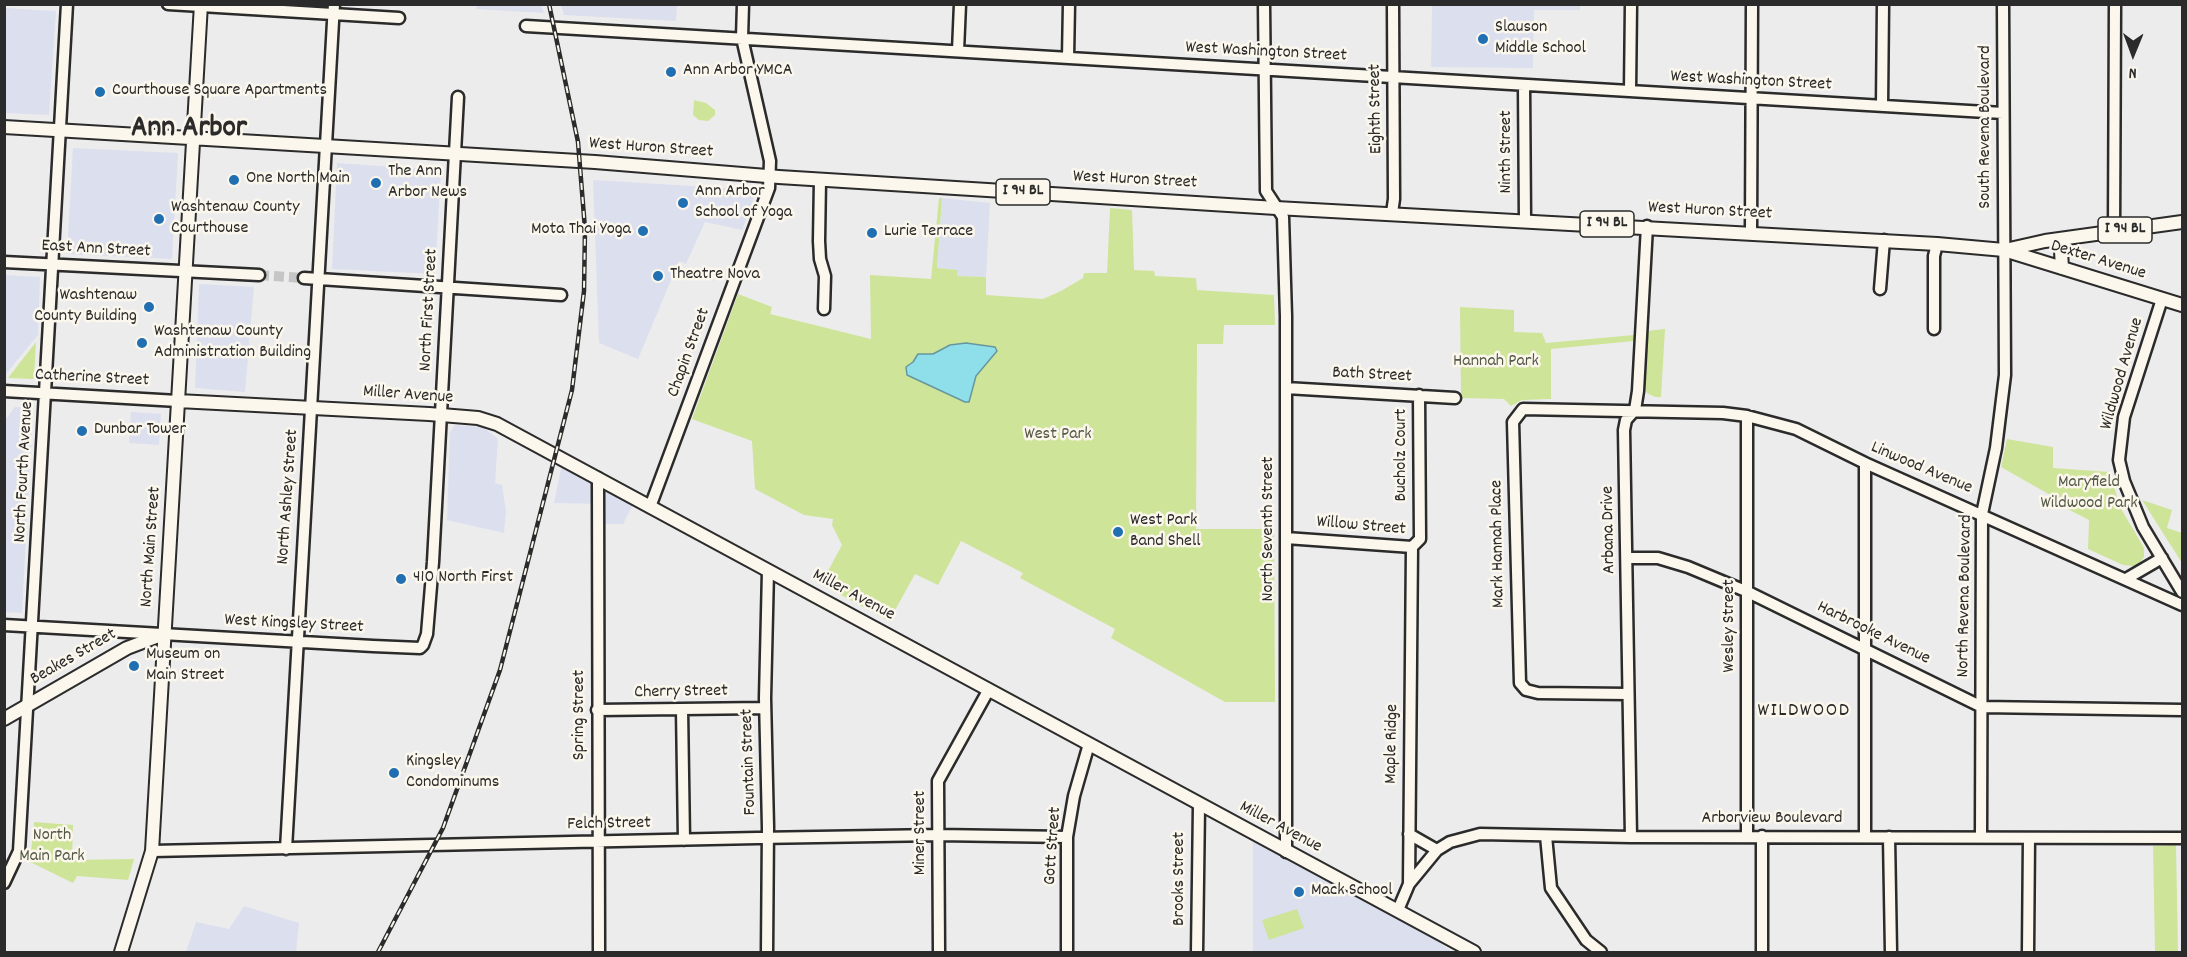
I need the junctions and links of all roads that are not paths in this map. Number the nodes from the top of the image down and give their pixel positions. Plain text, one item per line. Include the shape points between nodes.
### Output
1 (67, 4) edge
2 (168, 4) edge
3 (742, 4) edge
4 (960, 4) edge
5 (1070, 4) edge
6 (1264, 4) edge
7 (1393, 4) edge
8 (1631, 4) edge
9 (1752, 4) edge
10 (1883, 4) edge
11 (2003, 4) edge
12 (2115, 4) edge
13 (200, 5) edge
14 (334, 9) edge
15 (399, 18) dead end
16 (526, 26) dead end
17 (742, 39) junction
18 (958, 51) junction
19 (1068, 58) junction
20 (1265, 70) junction
21 (1392, 77) junction
22 (1524, 85) junction
23 (1630, 91) junction
24 (458, 97) dead end
25 (1752, 99) junction
26 (1882, 106) junction
27 (2003, 113) junction
28 (4, 127) edge
29 (61, 131) junction
30 (193, 139) junction
31 (326, 147) junction
32 (455, 154) junction
33 (770, 176) junction
34 (820, 180) junction
35 (1276, 208) junction
36 (1392, 213) junction
37 (1525, 220) junction
38 (2182, 222) edge
39 (1647, 226) junction
40 (2114, 231) junction
41 (1751, 233) junction
42 (2067, 238) junction
43 (1884, 240) junction
44 (1937, 244) junction
45 (2004, 250) junction
46 (4, 262) edge
47 (53, 264) junction
48 (2062, 268) junction
49 (186, 272) junction
50 (259, 275) tunnel mouth
51 (304, 278) tunnel mouth
52 (319, 279) junction
53 (448, 287) junction
54 (1880, 289) dead end
55 (561, 295) dead end
56 (2162, 298) junction
57 (2182, 305) edge
58 (824, 309) dead end
59 (1934, 330) dead end
60 (1286, 388) junction
61 (4, 391) edge
62 (46, 393) junction
63 (1419, 394) junction
64 (1455, 398) dead end
65 (178, 401) junction
66 (311, 408) junction
67 (1635, 410) junction
68 (441, 415) junction
69 (1747, 416) junction
70 (1864, 463) junction
71 (598, 478) junction
72 (650, 507) junction
73 (1982, 514) junction
74 (1286, 538) junction
75 (1412, 547) junction
76 (1627, 558) junction
77 (2162, 558) junction
78 (768, 571) junction
79 (2126, 579) junction
80 (1748, 592) junction
81 (2182, 592) edge
82 (1410, 604) joint
83 (2182, 605) edge
84 (4, 625) edge
85 (33, 626) junction
86 (164, 634) junction
87 (296, 642) junction
88 (421, 647) joint
89 (1865, 649) junction
90 (988, 691) junction
91 (1628, 694) junction
92 (27, 705) junction
93 (1982, 707) junction
94 (765, 708) junction
95 (682, 709) junction
96 (597, 710) junction
97 (2182, 710) edge
98 (4, 719) edge
99 (1089, 744) junction
100 (1199, 806) junction
101 (1409, 834) junction
102 (938, 835) junction
103 (1546, 836) junction
104 (1747, 836) junction
105 (1762, 836) junction
106 (1067, 837) junction
107 (1631, 837) junction
108 (1865, 837) junction
109 (1889, 837) junction
110 (1981, 837) junction
111 (2182, 837) edge
112 (768, 838) junction
113 (2029, 838) junction
114 (684, 840) junction
115 (599, 842) junction
116 (286, 849) junction
117 (1437, 850) junction
118 (152, 851) junction
119 (1286, 852) junction
120 (4, 883) edge
121 (1409, 884) junction
122 (1398, 910) junction
123 (121, 952) edge
124 (599, 952) edge
125 (767, 952) edge
126 (939, 952) edge
127 (1067, 952) edge
128 (1197, 952) edge
129 (1474, 952) edge
130 (1601, 952) edge
131 (1762, 952) edge
132 (1891, 952) edge
133 (2028, 952) edge

1 - 29 street, North Fourth Avenue
2 - 13 street
3 - 17 street
4 - 18 street
5 - 19 street
6 - 20 street, North Seventh Street
7 - 21 street, Eighth Street
8 - 23 street
9 - 25 street
10 - 26 street
11 - 27 street, South Revena Boulevard
12 - 40 street
13 - 14 street
13 - 30 main road, North Main Street
14 - 15 street
14 - 31 street, North Ashley Street
16 - 17 street, West Washington Street
17 - 18 street, West Washington Street
17 - 33 street via 770,161
18 - 19 street, West Washington Street
19 - 20 street, West Washington Street
20 - 21 street, West Washington Street
20 - 35 street, North Seventh Street via 1266,191
21 - 22 street, West Washington Street
21 - 36 street, Eighth Street
22 - 23 street, West Washington Street
22 - 37 street, Ninth Street
23 - 25 street, West Washington Street
24 - 32 street, North First Street
25 - 26 street, West Washington Street
25 - 41 street
26 - 27 street, West Washington Street
27 - 45 street, South Revena Boulevard
28 - 29 main road, I 94 BL
29 - 30 main road, I 94 BL
29 - 47 street, North Fourth Avenue
30 - 31 main road, West Huron Street / I 94 BL
30 - 49 main road, North Main Street
31 - 32 main road, West Huron Street / I 94 BL
31 - 52 street, North Ashley Street
32 - 33 main road, West Huron Street / I 94 BL
32 - 53 street, North First Street
33 - 34 main road, West Huron Street / I 94 BL
33 - 72 street, Chapin Street via 769,188
34 - 35 main road, West Huron Street / I 94 BL
34 - 58 street
35 - 36 main road, West Huron Street / I 94 BL
35 - 60 street, North Seventh Street via 1283,217
36 - 37 main road, West Huron Street / I 94 BL
37 - 39 main road, West Huron Street / I 94 BL
38 - 40 main road, I 94 BL
39 - 41 main road, West Huron Street / I 94 BL
39 - 67 street, Arbana Drive
40 - 42 main road, I 94 BL
41 - 43 main road, West Huron Street / I 94 BL
42 - 45 main road, I 94 BL
42 - 48 main road via 2061,251
43 - 44 main road, West Huron Street / I 94 BL
43 - 54 street
44 - 45 main road, West Huron Street / I 94 BL
44 - 59 street
45 - 48 main road, Dexter Avenue
45 - 73 street, North Revena Boulevard via 2003,402
46 - 47 street, East Ann Street
47 - 49 street, East Ann Street
47 - 62 street, North Fourth Avenue
48 - 56 main road, Dexter Avenue
49 - 50 street, East Ann Street
49 - 65 main road, North Main Street
51 - 52 street
52 - 53 street
52 - 66 street, North Ashley Street
53 - 55 street
53 - 68 street, North First Street
56 - 57 main road, Dexter Avenue
56 - 77 street, Wildwood Avenue via 2124,417 2120,460 2124,481 2143,527
60 - 63 street, Bath Street
60 - 74 street, North Seventh Street
61 - 62 street, Catherine Street
62 - 65 street, Catherine Street
62 - 85 street, North Fourth Avenue
63 - 64 street, Bath Street
63 - 75 street, Bucholz Court via 1420,539
65 - 66 main road, Miller Avenue
65 - 86 main road, North Main Street
66 - 68 main road, Miller Avenue
66 - 87 street, North Ashley Street
67 - 69 street, Linwood Avenue
67 - 76 street, Arbana Drive via 1626,420 1624,430
67 - 91 street, Mark Hannah Place via 1531,407 1519,411 1514,422 1520,683 1526,690 1538,693
68 - 71 main road, Miller Avenue via 478,418 496,424
68 - 88 street, North First Street via 427,634
69 - 70 street, Linwood Avenue via 1796,429
69 - 80 street, Wesley Street
70 - 73 street, Linwood Avenue
70 - 89 street
71 - 72 main road, Miller Avenue
71 - 96 street, Spring Street
72 - 78 main road, Miller Avenue
73 - 79 street, Linwood Avenue
73 - 93 street, North Revena Boulevard
74 - 75 street, Willow Street
74 - 119 street, North Seventh Street
75 - 82 street, Willow Street
76 - 80 street, Harbrooke Avenue via 1658,558
76 - 91 street, Arbana Drive
77 - 79 street
77 - 81 street, Wildwood Avenue
78 - 90 main road, Miller Avenue
78 - 94 street, Fountain Street
79 - 83 street, Linwood Avenue
80 - 89 street, Harbrooke Avenue
80 - 104 street, Wesley Street
82 - 101 street, Maple Ridge
84 - 85 street, West Kingsley Street
85 - 86 street, West Kingsley Street
85 - 92 street, North Fourth Avenue
86 - 87 street, West Kingsley Street
86 - 92 main road, Beakes Street via 127,648
86 - 118 main road, North Main Street
87 - 88 street, West Kingsley Street
87 - 116 street, North Ashley Street
89 - 93 street, Harbrooke Avenue
89 - 108 street
90 - 99 main road, Miller Avenue
90 - 102 street, Miner Street via 938,781
91 - 107 street, Arbana Drive
92 - 98 main road, Beakes Street
92 - 120 street, North Fourth Avenue via 19,851
93 - 97 street, Harbrooke Avenue
93 - 110 street, North Revena Boulevard
94 - 95 street, Cherry Street
94 - 112 street, Fountain Street
95 - 96 street, Cherry Street
95 - 114 street
96 - 115 street, Spring Street
99 - 100 main road, Miller Avenue
99 - 106 street, Gott Street
100 - 119 main road, Miller Avenue
100 - 128 street, Brooks Street
101 - 117 street
101 - 121 street, Maple Ridge
102 - 106 street, Felch Street
102 - 112 street, Felch Street
102 - 126 street, Miner Street
103 - 107 street, Arborview Boulevard
103 - 117 street, Arborview Boulevard via 1464,836
103 - 130 street via 1551,888 1586,940
104 - 105 street, Arborview Boulevard
104 - 107 street, Arborview Boulevard
105 - 108 street, Arborview Boulevard
105 - 131 street
106 - 127 street, Gott Street
108 - 109 street, Arborview Boulevard
109 - 110 street, Arborview Boulevard
109 - 132 street
110 - 113 street, Arborview Boulevard
111 - 113 street, Arborview Boulevard
112 - 114 street, Felch Street
112 - 125 street, Fountain Street
113 - 133 street
114 - 115 street, Felch Street
115 - 116 street, Felch Street
115 - 124 street, Spring Street
116 - 118 street, Felch Street
117 - 121 street, Arborview Boulevard
118 - 123 main road, North Main Street
119 - 122 main road, Miller Avenue
121 - 122 street, Arborview Boulevard
122 - 129 main road, Miller Avenue

